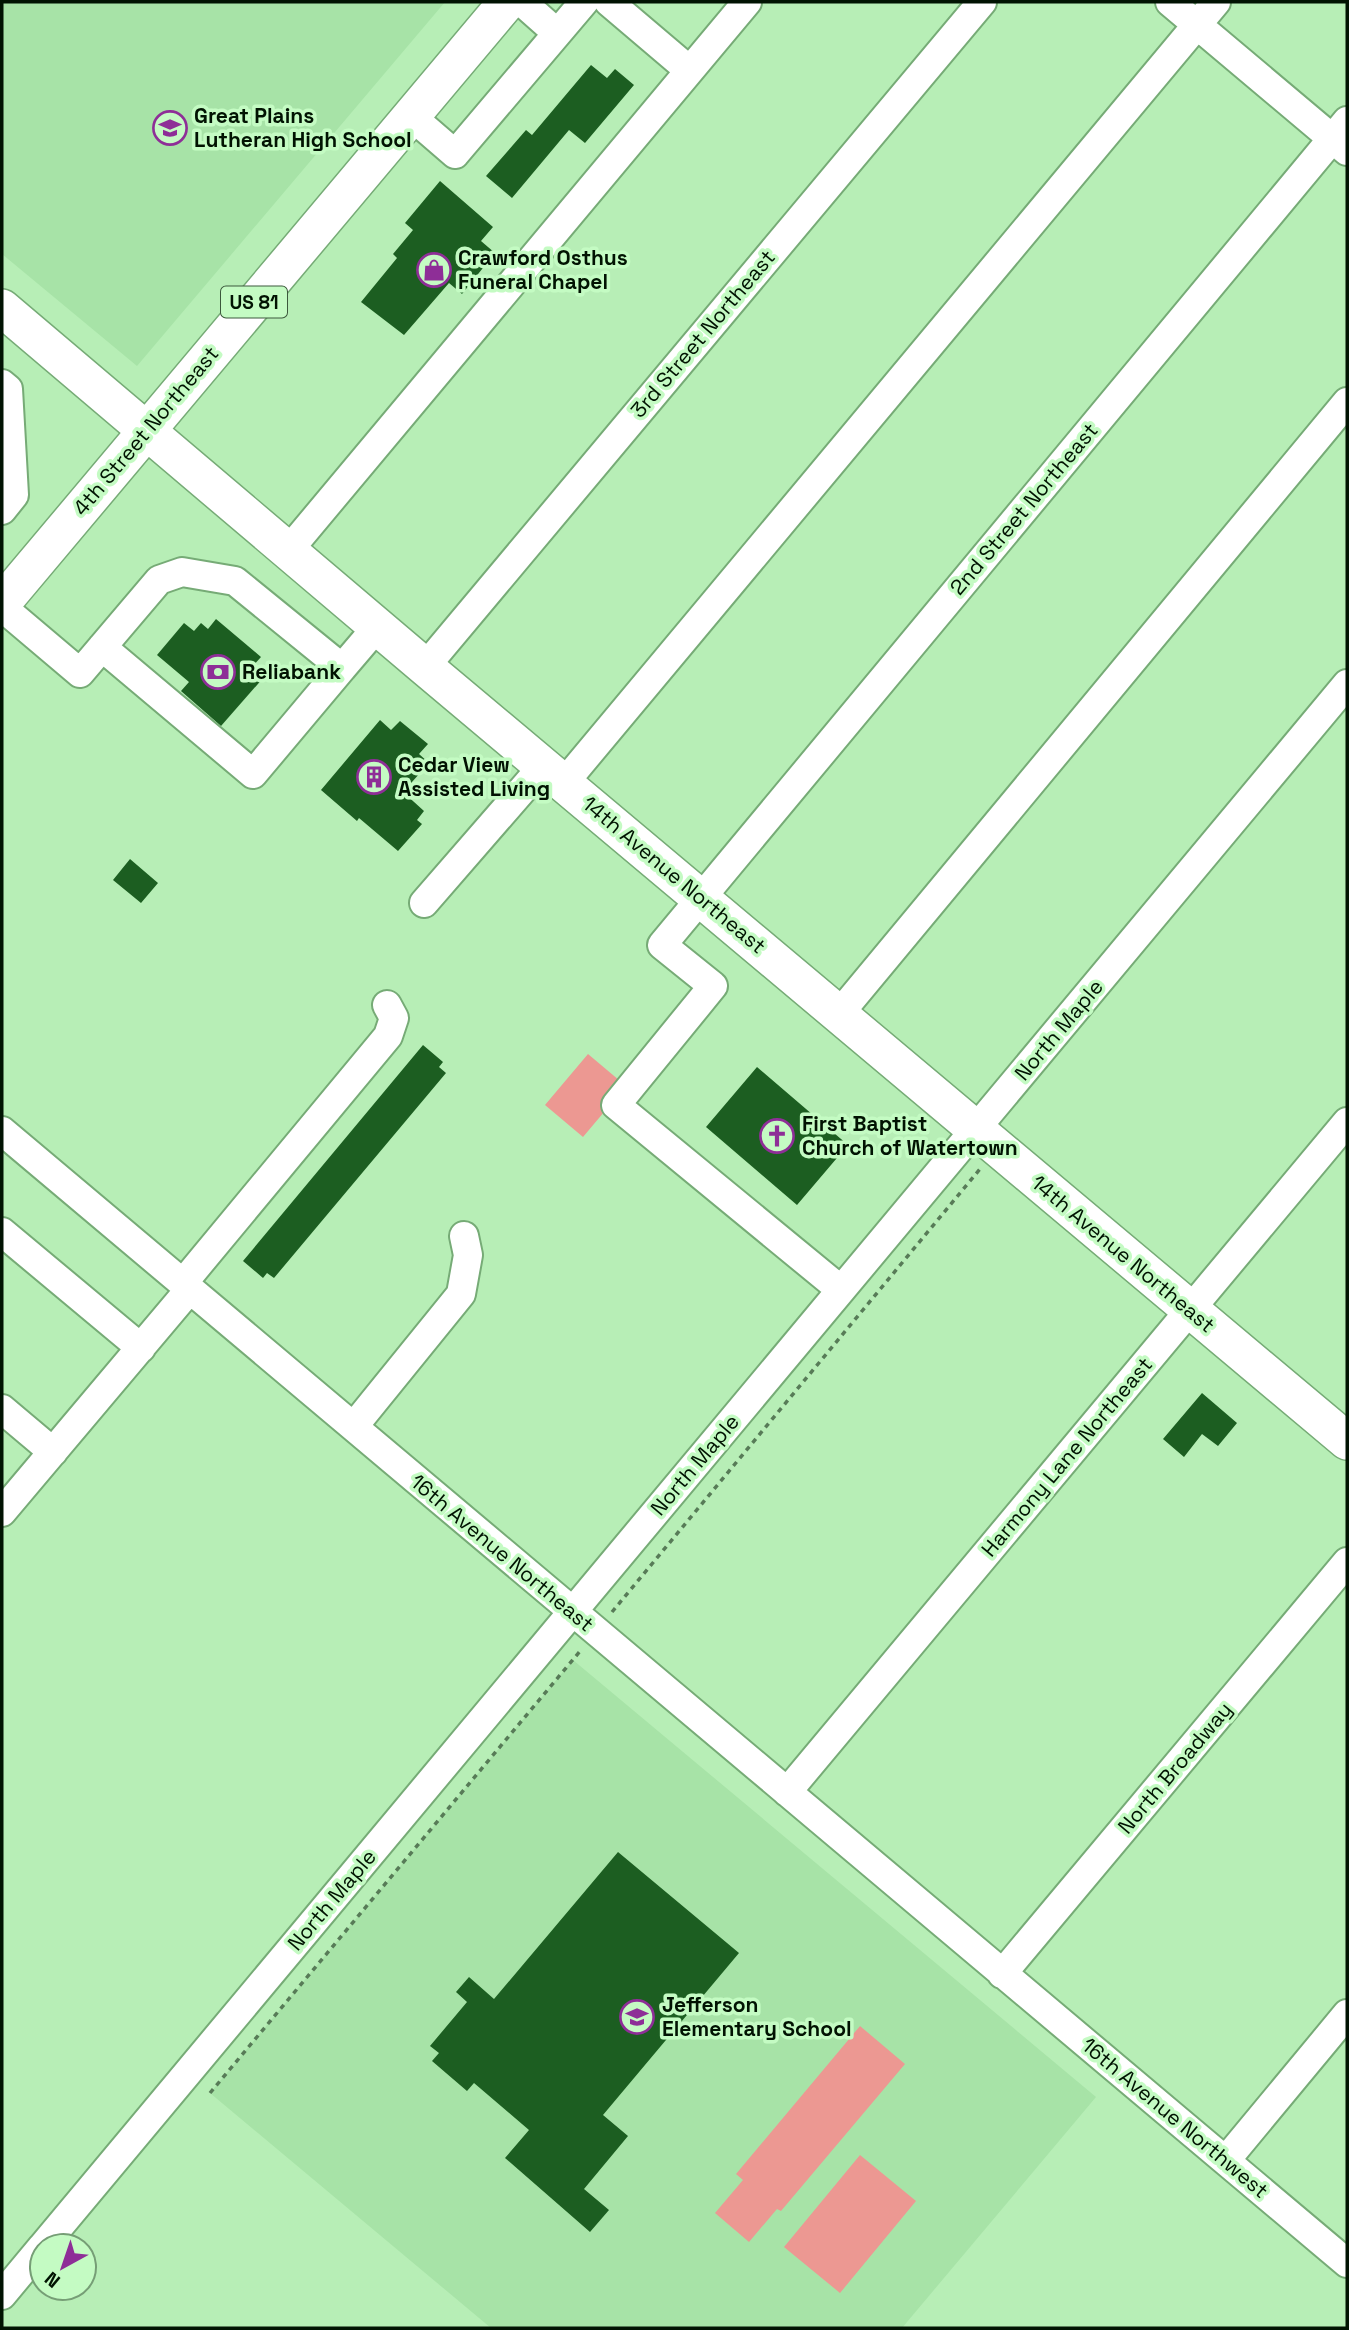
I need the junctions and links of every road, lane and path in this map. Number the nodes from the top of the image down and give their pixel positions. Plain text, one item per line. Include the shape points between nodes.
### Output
1 (507, 2) edge
2 (522, 2) edge
3 (584, 2) edge
4 (609, 2) edge
5 (747, 2) edge
6 (982, 2) edge
7 (1170, 2) edge
8 (1216, 2) edge
9 (1197, 25) junction
10 (557, 33) junction
11 (690, 71) junction
12 (411, 116) junction
13 (1342, 137) edge
14 (2, 308) edge
15 (2, 384) edge
16 (1347, 402) edge
17 (147, 430) junction
18 (2, 510) edge
19 (288, 551) junction
20 (2, 605) edge
21 (377, 627) junction
22 (102, 647) junction
23 (425, 667) junction
24 (341, 668) junction
25 (1347, 684) edge
26 (554, 774) junction
27 (701, 897) junction
28 (424, 903) dead end
29 (387, 1005) dead end
30 (839, 1014) junction
31 (1347, 1122) edge
32 (975, 1130) junction
33 (2, 1131) edge
34 (980, 1169) dead end
35 (2, 1232) edge
36 (464, 1236) dead end
37 (186, 1286) junction
38 (842, 1290) junction
39 (1189, 1310) junction
40 (141, 1348) junction
41 (2, 1409) edge
42 (354, 1426) junction
43 (1347, 1441) edge
44 (53, 1451) junction
45 (2, 1512) edge
46 (1347, 1562) edge
47 (572, 1612) junction
48 (587, 1642) junction
49 (786, 1792) junction
50 (1002, 1974) junction
51 (1347, 2014) edge
52 (210, 2093) dead end
53 (1226, 2160) junction
54 (54, 2232) edge
55 (28, 2263) edge
56 (1347, 2263) edge
57 (2, 2295) edge

1 - 12 main road, 4th Street Northeast / US 81
2 - 10 street
3 - 10 street
4 - 11 street
5 - 11 street
6 - 23 street, 3rd Street Northeast
7 - 9 street
8 - 9 street
9 - 13 street
9 - 26 street
10 - 12 street via 455,154
11 - 19 street
12 - 17 main road, 4th Street Northeast / US 81
13 - 27 street, 2nd Street Northeast
14 - 17 main road, 14th Avenue Northeast
15 - 18 street via 8,389 14,495
16 - 30 street
17 - 19 main road, 14th Avenue Northeast
17 - 20 main road, 4th Street Northeast / US 81
19 - 21 main road, 14th Avenue Northeast
20 - 22 street via 80,673
21 - 23 main road, 14th Avenue Northeast
21 - 24 street
22 - 24 street via 159,580 182,572 235,581
22 - 24 street via 253,774
23 - 26 main road, 14th Avenue Northeast
25 - 32 street, North Maple
26 - 27 main road, 14th Avenue Northeast
26 - 28 street
27 - 30 main road, 14th Avenue Northeast
27 - 38 street, 2nd Street Northeast via 662,945 713,986 615,1105
29 - 37 street via 394,1018 388,1036
30 - 32 main road, 14th Avenue Northeast
31 - 39 street, Harmony Lane Northeast
32 - 38 street, North Maple
32 - 39 main road, 14th Avenue Northeast
33 - 37 street, 16th Avenue Northeast
34 - 48 path
35 - 40 street
36 - 42 street via 468,1255 461,1294
37 - 40 street
37 - 42 street, 16th Avenue Northeast
38 - 47 street, North Maple
39 - 43 main road, 14th Avenue Northeast
39 - 49 street, Harmony Lane Northeast
40 - 44 street
41 - 44 street
42 - 47 street, 16th Avenue Northeast
44 - 45 street
46 - 50 street, North Broadway
47 - 48 street, 16th Avenue Northeast
47 - 54 street, North Maple
48 - 49 street, 16th Avenue Northeast
48 - 52 path
49 - 50 street, 16th Avenue Northeast
50 - 53 street, 16th Avenue Northwest
51 - 53 street
53 - 56 street, 16th Avenue Northwest
55 - 57 street, North Maple

